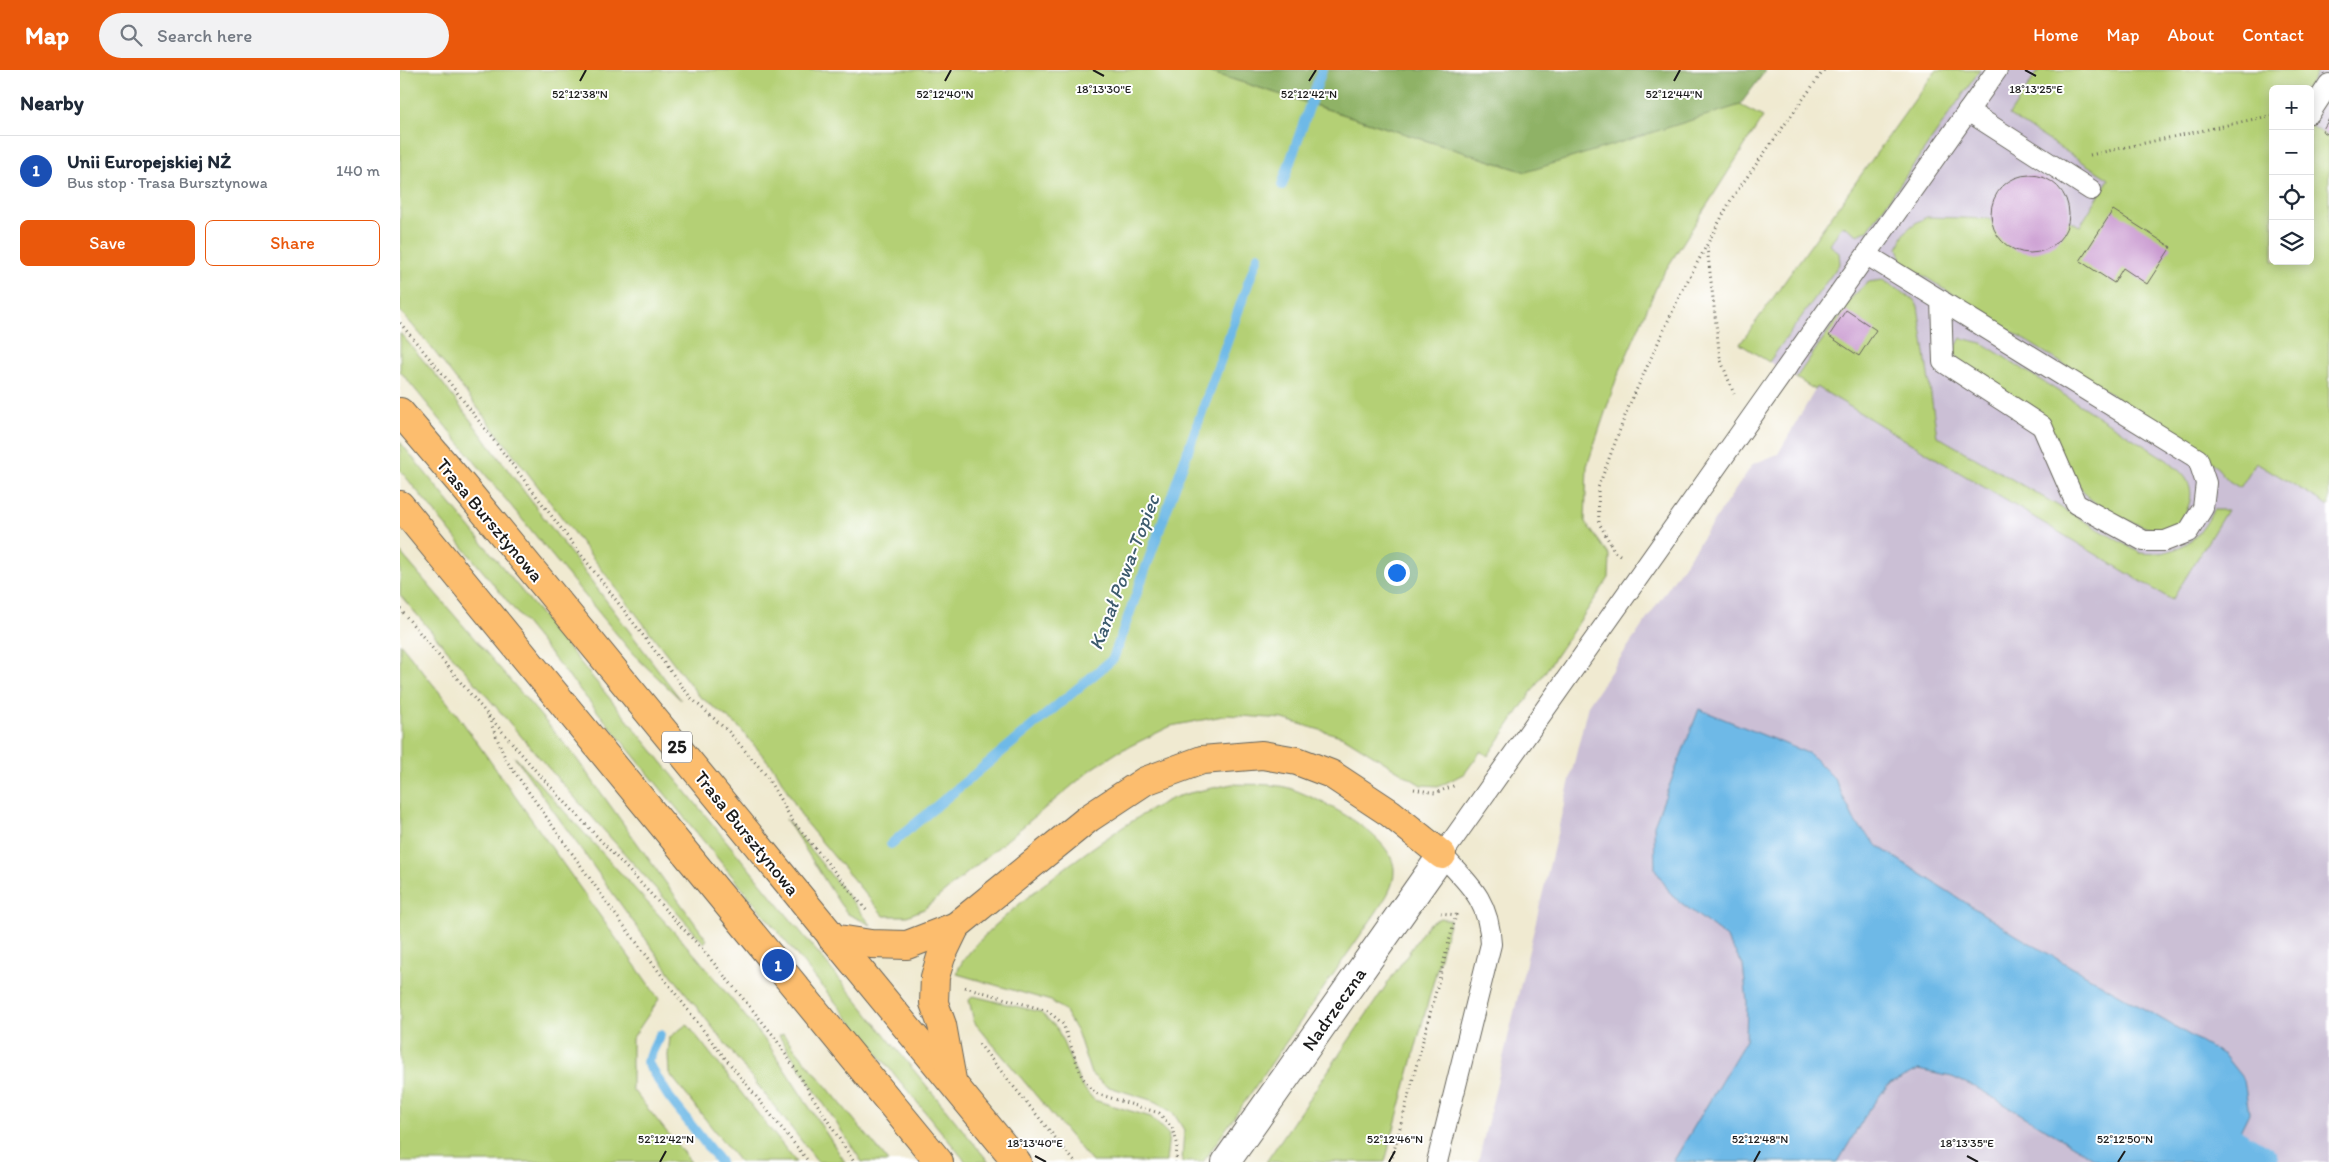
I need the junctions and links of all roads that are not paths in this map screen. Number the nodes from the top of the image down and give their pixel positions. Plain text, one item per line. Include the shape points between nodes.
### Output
1 (1997, 70) edge
2 (2329, 84) edge
3 (2314, 107) edge
4 (1968, 111) junction
5 (2091, 190) dead end
6 (1867, 255) junction
7 (1941, 300) junction
8 (400, 412) edge
9 (400, 505) edge
10 (1442, 855) junction
11 (956, 926) junction
12 (832, 938) junction
13 (953, 1083) junction
14 (939, 1162) edge
15 (1017, 1162) edge
16 (1226, 1162) edge
17 (1437, 1162) edge

1 - 4 lane
2 - 3 lane
4 - 5 lane
4 - 6 lane
6 - 7 lane
6 - 10 lane
7 - 7 lane via 2198,459 2206,484 2203,508 2188,532 2165,541 2144,541 2076,504 2042,426 1944,362
8 - 12 main road, Trasa Bursztynowa / 25
9 - 14 main road
10 - 11 main road via 1390,812 1331,774 1306,764 1262,755 1202,760 1145,781 1089,818
10 - 16 street, Nadrzeczna
10 - 17 lane via 1484,905 1491,944
11 - 12 main road via 907,944 871,944
11 - 13 main road via 941,956 935,977 934,1003 942,1025
12 - 13 main road, Trasa Bursztynowa / 25
13 - 15 main road, Trasa Bursztynowa / 25

